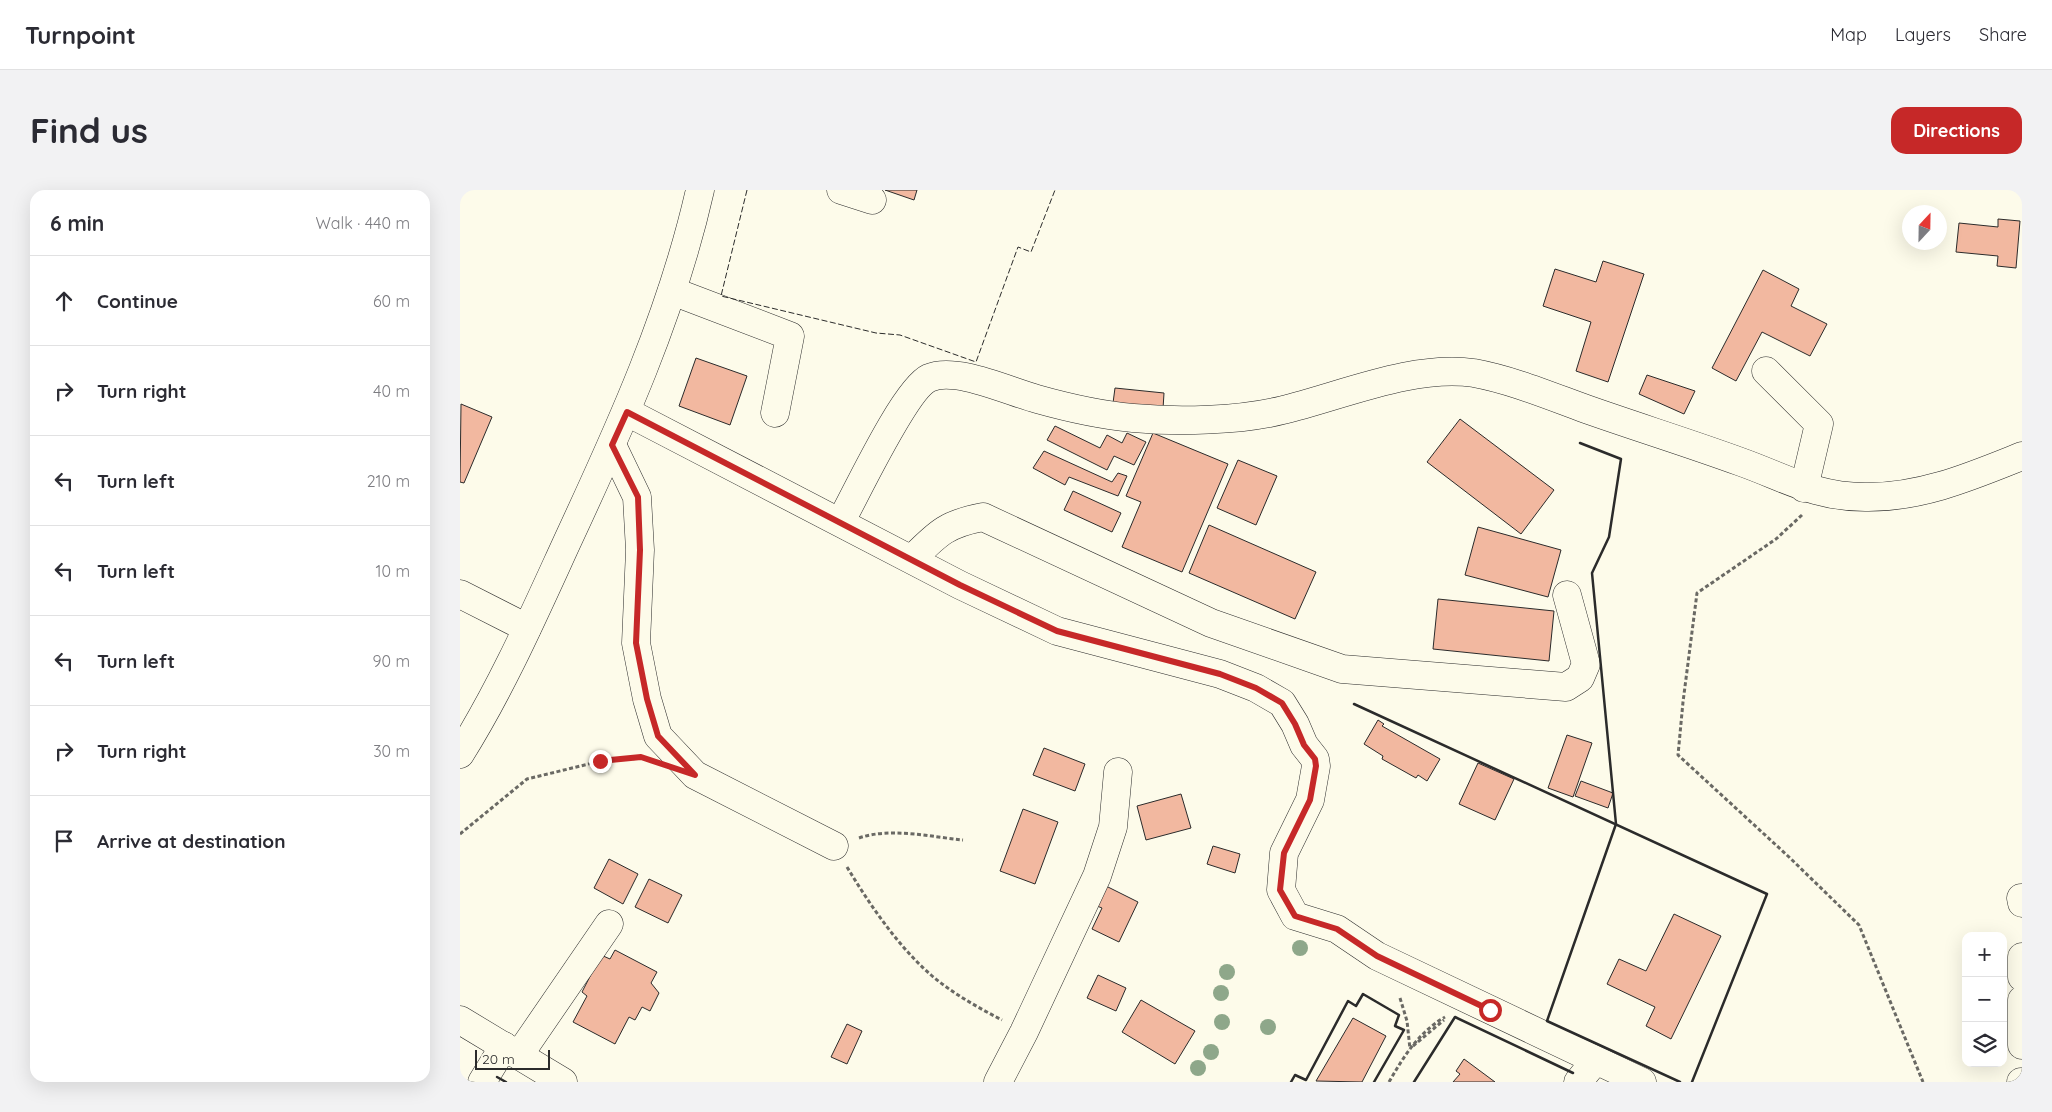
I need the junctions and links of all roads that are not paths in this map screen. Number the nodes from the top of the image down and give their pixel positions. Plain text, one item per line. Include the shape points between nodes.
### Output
1 (700, 190) edge
2 (842, 190) edge
3 (872, 200) dead end
4 (672, 290) junction
5 (1766, 371) dead end
6 (627, 412) junction
7 (775, 413) dead end
8 (612, 445) junction
9 (2022, 456) edge
10 (1814, 491) junction
11 (841, 522) junction
12 (912, 559) junction
13 (460, 594) edge
14 (1567, 595) dead end
15 (527, 628) junction
16 (460, 754) edge
17 (1118, 772) dead end
18 (834, 846) road end
19 (609, 924) dead end
20 (2022, 957) edge
21 (2022, 977) edge
22 (2022, 1000) edge
23 (460, 1020) edge
24 (2022, 1045) edge
25 (512, 1051) junction
26 (1595, 1061) junction
27 (482, 1082) edge
28 (563, 1082) edge
29 (998, 1082) edge
30 (1578, 1082) edge
31 (1642, 1082) edge

1 - 4 street
2 - 3 street
4 - 6 street
4 - 7 street via 790,336
5 - 10 street via 1819,424
6 - 8 street
6 - 11 street
8 - 15 street
8 - 18 street via 638,497 640,550 636,643 658,736 695,775
9 - 10 street via 1937,488 1867,498
10 - 11 street via 1522,386 1474,373 1410,375 1278,412 1201,420 1103,415 948,375 930,378 915,388
11 - 12 street
12 - 14 street via 940,532 960,522 983,517 1211,623 1342,669 1566,688 1580,678 1586,664
12 - 26 street via 1057,631 1220,674 1256,688 1282,703 1316,766 1310,800 1284,853 1280,890 1295,916 1337,929 1377,956
13 - 15 street
15 - 16 street via 484,716
17 - 29 street via 1113,827 1097,876
19 - 25 street
20 - 21 street
22 - 24 street
23 - 25 street
25 - 27 street
25 - 28 street
26 - 30 street
26 - 31 street

